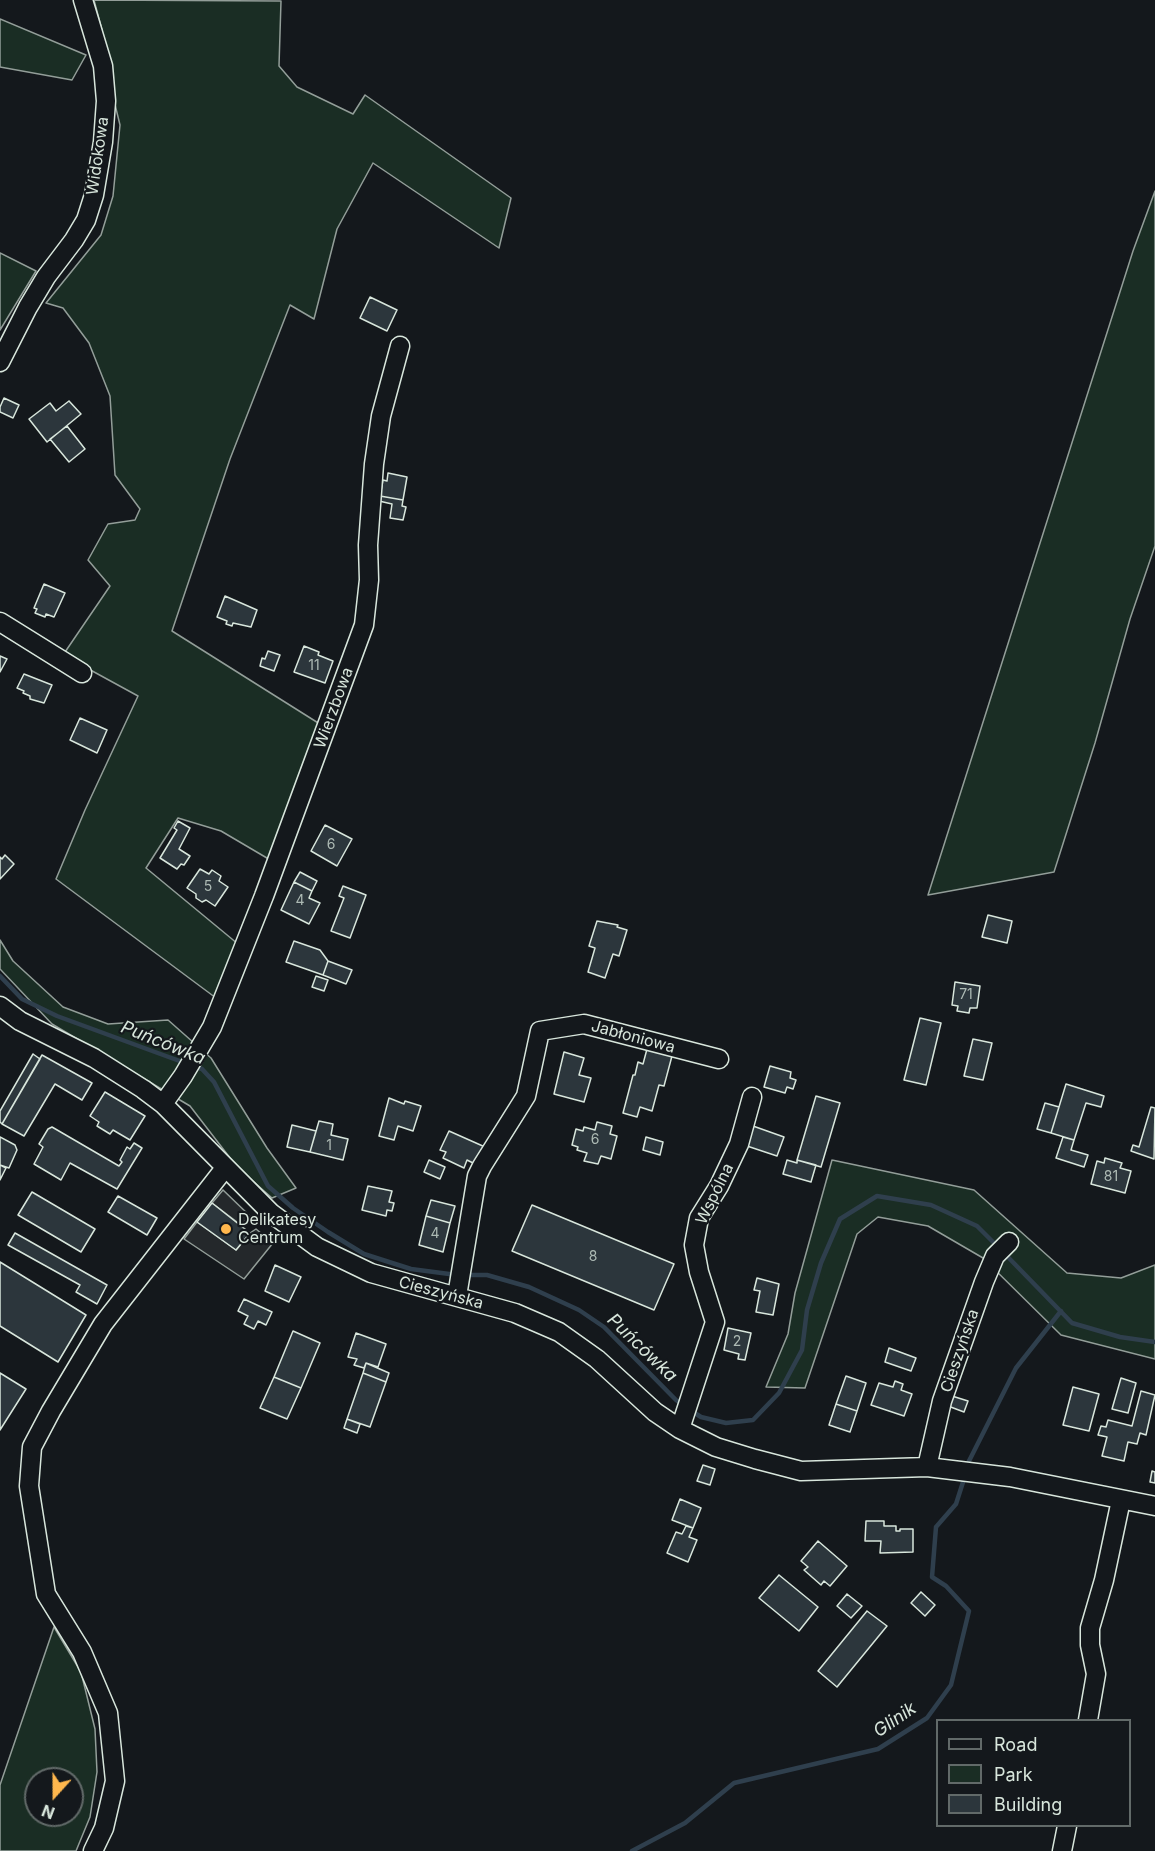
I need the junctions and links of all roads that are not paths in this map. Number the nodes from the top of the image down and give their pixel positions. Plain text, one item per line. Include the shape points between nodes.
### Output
1 (83, 0) edge
2 (400, 346) dead end
3 (0, 362) edge
4 (0, 622) edge
5 (82, 673) dead end
6 (0, 1006) edge
7 (719, 1059) dead end
8 (752, 1096) dead end
9 (163, 1104) junction
10 (225, 1168) junction
11 (1010, 1242) dead end
12 (458, 1289) junction
13 (681, 1424) junction
14 (927, 1467) junction
15 (1121, 1500) junction
16 (1155, 1506) edge
17 (1088, 1719) edge
18 (1067, 1827) edge
19 (93, 1851) edge
20 (1062, 1851) edge

1 - 3 street, Widokowa via 103,66 106,101 94,195 86,220 46,277
2 - 9 street, Wierzbowa via 381,416 374,464 364,625 212,1027
4 - 5 street
6 - 9 street, Cieszyńska via 20,1022 121,1074
7 - 12 street, Jabłoniowa via 584,1024 540,1031 526,1096 477,1176
8 - 13 street, Wspólna via 739,1144 699,1218 694,1245 715,1322
9 - 10 street, Cieszyńska
10 - 12 street, Cieszyńska via 272,1213 317,1247 370,1273
10 - 19 street via 103,1324 32,1447 29,1486 46,1594 82,1652 108,1713 115,1780 104,1828
11 - 14 street, Cieszyńska via 995,1256 984,1282 942,1401
12 - 13 street, Cieszyńska via 559,1332 597,1359 655,1412
13 - 14 street, Cieszyńska via 716,1447 801,1471
14 - 15 street, Cieszyńska via 1010,1477
15 - 16 street, Cieszyńska
15 - 17 street via 1090,1628 1096,1674
18 - 20 street

